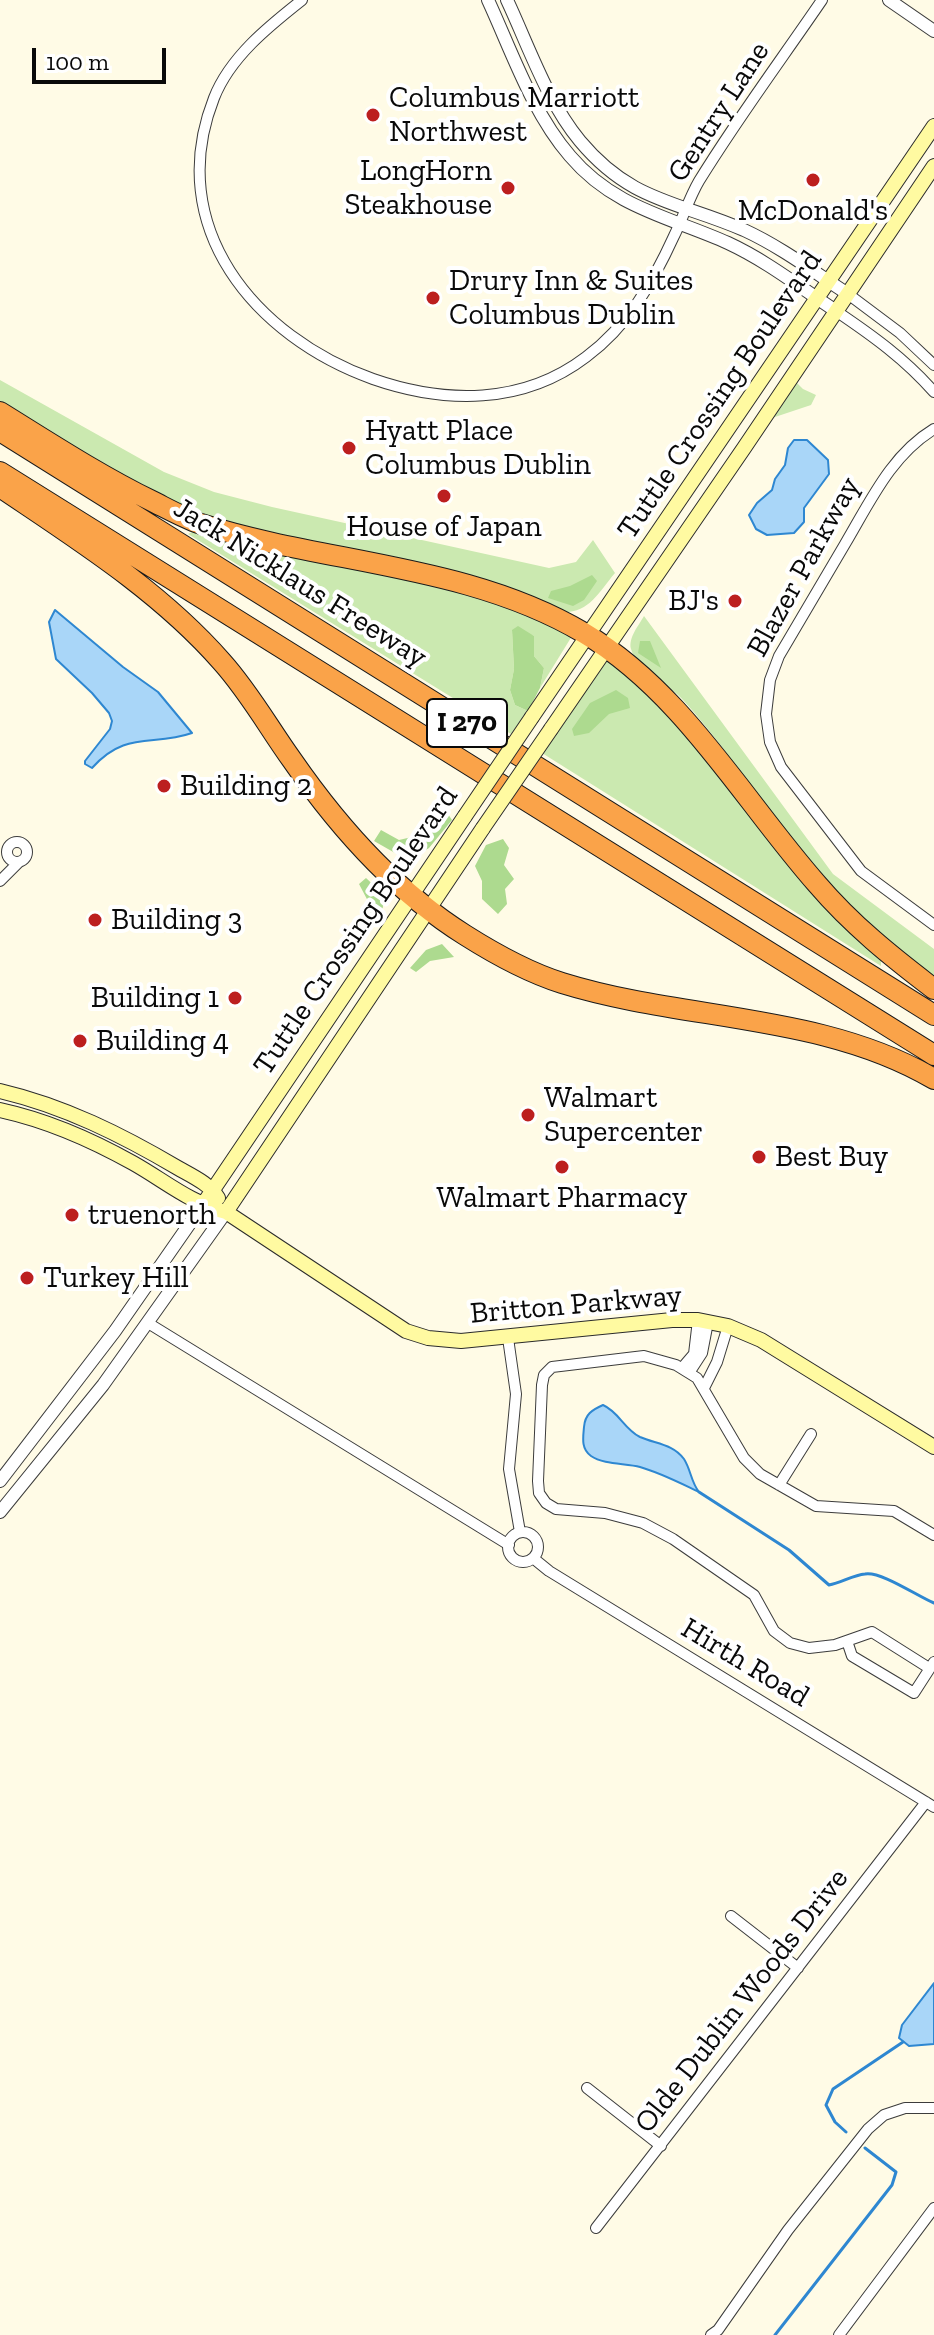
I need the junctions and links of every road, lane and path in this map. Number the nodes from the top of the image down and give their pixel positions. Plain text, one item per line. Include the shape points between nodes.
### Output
1 (302, 0) edge
2 (488, 0) edge
3 (507, 0) edge
4 (822, 0) edge
5 (889, 0) edge
6 (934, 31) edge
7 (934, 126) edge
8 (934, 166) edge
9 (685, 211) junction
10 (679, 225) junction
11 (829, 282) junction
12 (848, 294) junction
13 (817, 298) junction
14 (836, 311) junction
15 (934, 365) edge
16 (934, 392) edge
17 (0, 412) edge
18 (934, 429) edge
19 (0, 431) edge
20 (0, 472) edge
21 (0, 487) edge
22 (587, 635) junction
23 (608, 647) junction
24 (7, 852) junction
25 (19, 862) junction
26 (0, 864) edge
27 (0, 881) edge
28 (412, 895) junction
29 (429, 909) junction
30 (934, 925) edge
31 (466, 936) junction
32 (377, 988) junction
33 (934, 989) edge
34 (934, 1015) edge
35 (934, 1055) edge
36 (934, 1079) edge
37 (0, 1091) edge
38 (0, 1110) edge
39 (213, 1190) junction
40 (202, 1206) junction
41 (226, 1212) junction
42 (703, 1321) junction
43 (148, 1323) junction
44 (728, 1326) junction
45 (508, 1338) junction
46 (698, 1355) junction
47 (717, 1362) junction
48 (686, 1371) junction
49 (704, 1388) junction
50 (811, 1434) dead end
51 (934, 1447) edge
52 (0, 1481) edge
53 (779, 1485) junction
54 (0, 1512) edge
55 (520, 1532) junction
56 (934, 1535) edge
57 (509, 1545) junction
58 (533, 1558) junction
59 (847, 1641) junction
60 (932, 1665) edge
61 (930, 1805) edge
62 (731, 1916) dead end
63 (798, 1968) junction
64 (587, 2088) dead end
65 (934, 2108) edge
66 (661, 2146) junction
67 (934, 2208) edge
68 (596, 2228) dead end
69 (711, 2335) edge
70 (839, 2335) edge

1 - 10 street, Gentry Lane via 227,74 214,97 199,160 206,219 220,255 260,309 307,349 353,372 420,392 502,395 565,371 613,333 653,280
2 - 10 street via 540,112 570,157 606,190
3 - 9 street via 553,99 578,138 633,187
4 - 9 street, Gentry Lane via 698,183
5 - 6 street
7 - 11 main road, Tuttle Crossing Boulevard
8 - 12 main road, Tuttle Crossing Boulevard
9 - 10 street, Gentry Lane
9 - 11 street via 744,230
10 - 13 street via 743,251
11 - 12 street
11 - 13 main road, Tuttle Crossing Boulevard
12 - 14 main road, Tuttle Crossing Boulevard
12 - 15 street
13 - 14 street
13 - 22 main road, Tuttle Crossing Boulevard
14 - 16 street via 887,345
14 - 23 main road, Tuttle Crossing Boulevard
17 - 22 highway via 190,520 473,586
18 - 30 street, Blazer Parkway via 908,447 873,496 779,656 766,714 781,767 846,854
19 - 34 highway, Jack Nicklaus Freeway / I 270
20 - 35 highway, I 270
21 - 28 highway via 176,615 243,688 333,816
22 - 23 highway
22 - 28 main road, Tuttle Crossing Boulevard, bridge
23 - 29 main road, Tuttle Crossing Boulevard, bridge
23 - 33 highway via 686,723 847,917
24 - 25 street
24 - 25 street via 13,843 23,844 27,854
24 - 26 street
25 - 27 street
28 - 29 highway
28 - 39 main road, Tuttle Crossing Boulevard
29 - 31 highway
29 - 32 main road, Tuttle Crossing Boulevard
31 - 32 main road via 429,928
31 - 36 highway via 561,983 820,1035 870,1048
32 - 41 main road, Tuttle Crossing Boulevard
37 - 39 main road via 105,1127
38 - 40 main road via 96,1145
39 - 40 main road, Tuttle Crossing Boulevard
39 - 41 main road
40 - 41 main road
40 - 52 street, Tuttle Crossing Boulevard
41 - 43 street, Tuttle Crossing Boulevard
41 - 45 main road, Britton Parkway via 406,1331 453,1341
42 - 44 main road, Britton Parkway
42 - 45 main road, Britton Parkway
42 - 46 street
43 - 54 street, Tuttle Crossing Boulevard
43 - 57 street
44 - 47 street
44 - 51 main road, Britton Parkway via 761,1340
45 - 55 street via 516,1394 509,1469
46 - 47 street
46 - 48 street
47 - 49 street
48 - 49 street
48 - 59 street via 644,1356 552,1367 542,1385 539,1493 556,1509 605,1513 662,1532 754,1595 774,1631 790,1643 809,1648
49 - 53 street via 744,1458
50 - 53 street
53 - 56 street via 816,1506 894,1511
55 - 57 street
55 - 58 street via 537,1541
57 - 58 street via 517,1560
58 - 61 street, Hirth Road
59 - 60 street via 872,1632
59 - 60 street via 852,1656 914,1693
61 - 63 street, Olde Dublin Woods Drive
62 - 63 street
63 - 66 street, Olde Dublin Woods Drive
64 - 66 street
65 - 69 street via 905,2108 884,2115 868,2129
66 - 68 street, Olde Dublin Woods Drive
67 - 70 street

